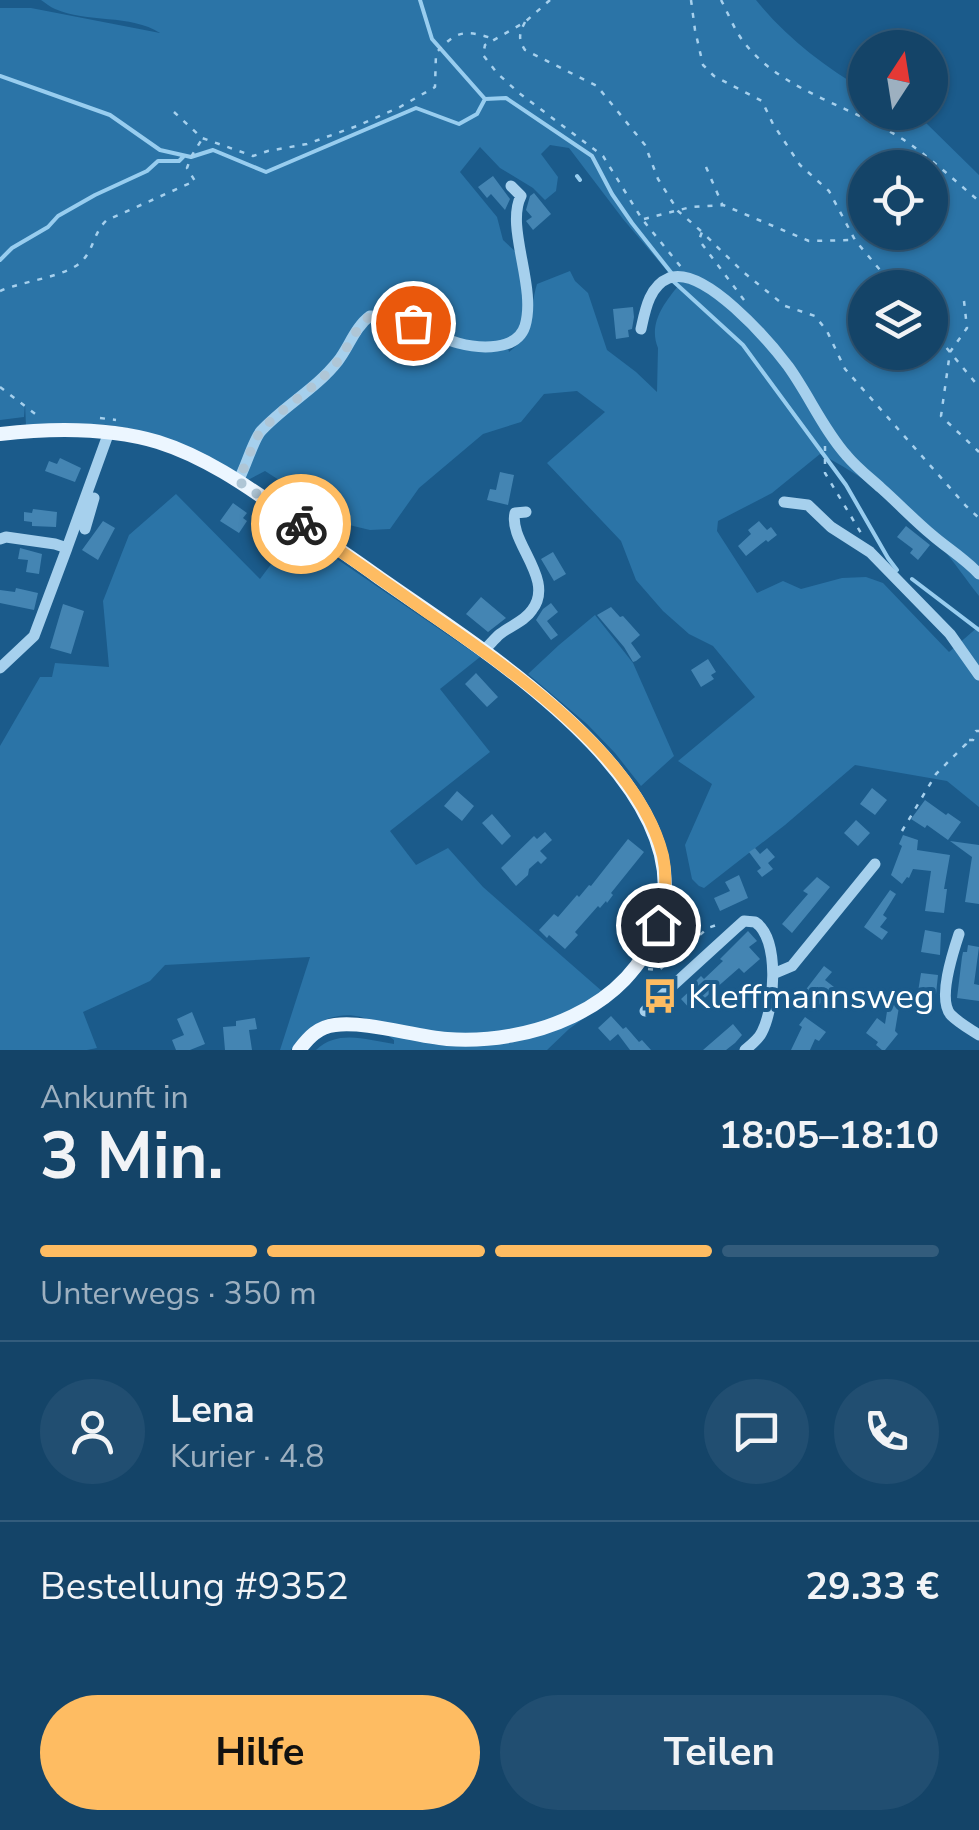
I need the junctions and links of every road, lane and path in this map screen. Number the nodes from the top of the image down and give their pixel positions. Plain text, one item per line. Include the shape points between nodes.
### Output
1 (550, 0) edge
2 (691, 0) edge
3 (722, 0) edge
4 (526, 22) junction
5 (493, 39) junction
6 (174, 112) dead end
7 (202, 138) junction
8 (706, 167) dead end
9 (511, 186) dead end
10 (979, 202) edge
11 (723, 205) junction
12 (678, 211) junction
13 (642, 219) junction
14 (848, 226) edge
15 (702, 232) junction
16 (848, 240) edge
17 (863, 250) edge
18 (880, 270) edge
19 (690, 278) junction
20 (0, 291) edge
21 (964, 301) dead end
22 (752, 311) dead end
23 (641, 330) dead end
24 (948, 350) edge
25 (950, 352) junction
26 (0, 387) edge
27 (979, 387) edge
28 (825, 426) junction
29 (40, 431) junction
30 (113, 432) junction
31 (0, 434) edge
32 (979, 452) edge
33 (238, 481) junction
34 (784, 502) dead end
35 (526, 512) dead end
36 (979, 518) edge
37 (85, 529) dead end
38 (0, 538) edge
39 (67, 548) junction
40 (870, 552) junction
41 (979, 574) edge
42 (483, 651) junction
43 (0, 668) edge
44 (979, 675) edge
45 (979, 731) edge
46 (902, 831) dead end
47 (875, 864) dead end
48 (739, 925) junction
49 (959, 934) dead end
50 (638, 963) junction
51 (773, 974) junction
52 (646, 1011) dead end
53 (979, 1035) edge
54 (300, 1050) edge
55 (746, 1050) edge

1 - 4 path
2 - 14 path via 703,65 762,101 800,165 830,191
3 - 10 path via 760,60 823,101 908,142
4 - 5 path
4 - 12 path via 519,33 525,50 597,86 644,146
5 - 7 path via 452,36 436,53 435,87 307,144 253,156
5 - 13 path via 484,54 497,73 604,156
6 - 7 path
7 - 20 path via 190,157 194,181 107,220 82,262
8 - 11 path
9 - 33 street via 522,196 516,218 528,300 520,337 493,346 457,343 413,323 370,316 310,391 258,434
11 - 12 path
11 - 16 path via 809,242
12 - 13 path
12 - 15 path
13 - 19 path
15 - 22 path via 699,240
15 - 36 path via 785,306 815,316 845,369
17 - 18 path
19 - 23 street via 668,278 654,290
19 - 28 street via 712,289 759,334
21 - 25 path via 967,328
24 - 25 path
25 - 27 path
25 - 32 path via 940,416
26 - 29 path via 38,415
28 - 40 path via 825,473
28 - 41 street via 847,457
29 - 30 main road
29 - 31 main road
30 - 33 main road via 176,449
30 - 37 street
30 - 39 street
33 - 42 main road
34 - 40 street via 808,505
35 - 42 street via 515,513 513,523 533,564 538,598 534,610
38 - 39 street
39 - 43 street via 34,636
40 - 44 street via 950,634
42 - 50 main road via 586,737 654,830 663,858 664,904
45 - 46 path via 936,774
47 - 51 street via 792,966
48 - 50 path via 708,928 660,970
48 - 51 street via 762,926
48 - 52 street
49 - 53 street via 946,1005
50 - 54 main road via 602,998 538,1031 448,1039 336,1025 321,1028
51 - 55 street via 762,1032

